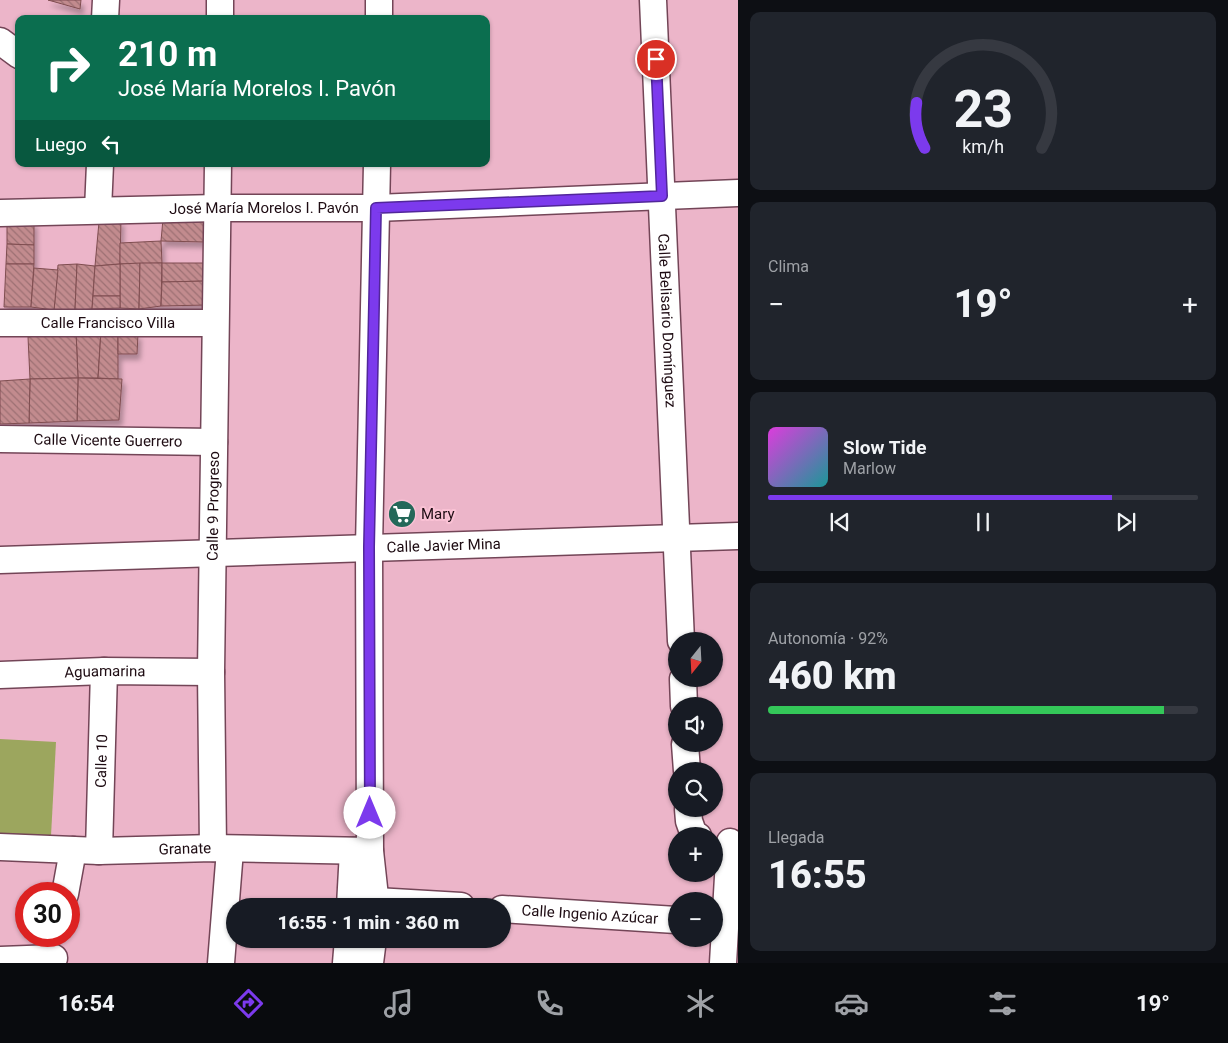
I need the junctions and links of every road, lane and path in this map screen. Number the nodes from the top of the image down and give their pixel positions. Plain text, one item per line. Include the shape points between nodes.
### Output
1 (106, 0) edge
2 (220, 0) edge
3 (379, 0) edge
4 (653, 0) edge
5 (105, 15) edge
6 (220, 15) edge
7 (379, 15) edge
8 (0, 41) edge
9 (15, 52) edge
10 (100, 167) edge
11 (218, 167) edge
12 (377, 167) edge
13 (738, 193) edge
14 (662, 196) junction
15 (217, 208) junction
16 (376, 208) junction
17 (98, 210) junction
18 (0, 213) edge
19 (0, 322) edge
20 (216, 323) junction
21 (0, 439) edge
22 (214, 442) junction
23 (738, 536) edge
24 (676, 540) junction
25 (369, 547) junction
26 (212, 554) junction
27 (0, 560) edge
28 (681, 632) edge
29 (104, 671) junction
30 (211, 672) junction
31 (0, 675) edge
32 (689, 817) edge
33 (698, 827) edge
34 (0, 847) edge
35 (221, 849) junction
36 (73, 850) junction
37 (99, 850) junction
38 (362, 851) junction
39 (67, 882) edge
40 (721, 882) edge
41 (352, 898) edge
42 (374, 898) edge
43 (511, 910) edge
44 (668, 919) edge
45 (726, 923) edge
46 (347, 948) edge
47 (371, 948) edge
48 (55, 952) edge
49 (0, 960) edge
50 (220, 963) edge
51 (346, 963) edge
52 (370, 963) edge
53 (723, 963) edge

1 - 5 street
2 - 6 street
3 - 7 street
4 - 14 street, Calle Belisario Domínguez
8 - 9 street
10 - 17 street
11 - 15 street, Calle 9 Progreso
12 - 16 street
13 - 14 street, José María Morelos I. Pavón
14 - 16 street, José María Morelos I. Pavón
14 - 24 street, Calle Belisario Domínguez
15 - 16 street, José María Morelos I. Pavón
15 - 17 street, José María Morelos I. Pavón
15 - 20 street, Calle 9 Progreso
16 - 25 street
17 - 18 street, José María Morelos I. Pavón
19 - 20 street, Calle Francisco Villa
20 - 22 street, Calle 9 Progreso
21 - 22 street, Calle Vicente Guerrero
22 - 26 street, Calle 9 Progreso
23 - 24 street, Calle Javier Mina
24 - 25 street, Calle Javier Mina
24 - 28 street, Calle Belisario Domínguez
25 - 26 street, Calle Javier Mina
25 - 38 street
26 - 27 street, Calle Javier Mina
26 - 30 street, Calle 9 Progreso
29 - 30 street, Aguamarina
29 - 31 street, Aguamarina
29 - 37 street, Calle 10
30 - 35 street, Calle 9 Progreso
32 - 33 street
34 - 36 street, Granate
35 - 37 street, Granate
35 - 38 street, Granate
35 - 50 street, Calle 9 Progreso
36 - 37 street, Granate
36 - 39 street
38 - 41 street
38 - 42 street
40 - 45 street
43 - 44 street, Calle Ingenio Azúcar
45 - 53 street
46 - 51 street
47 - 52 street
48 - 49 street

